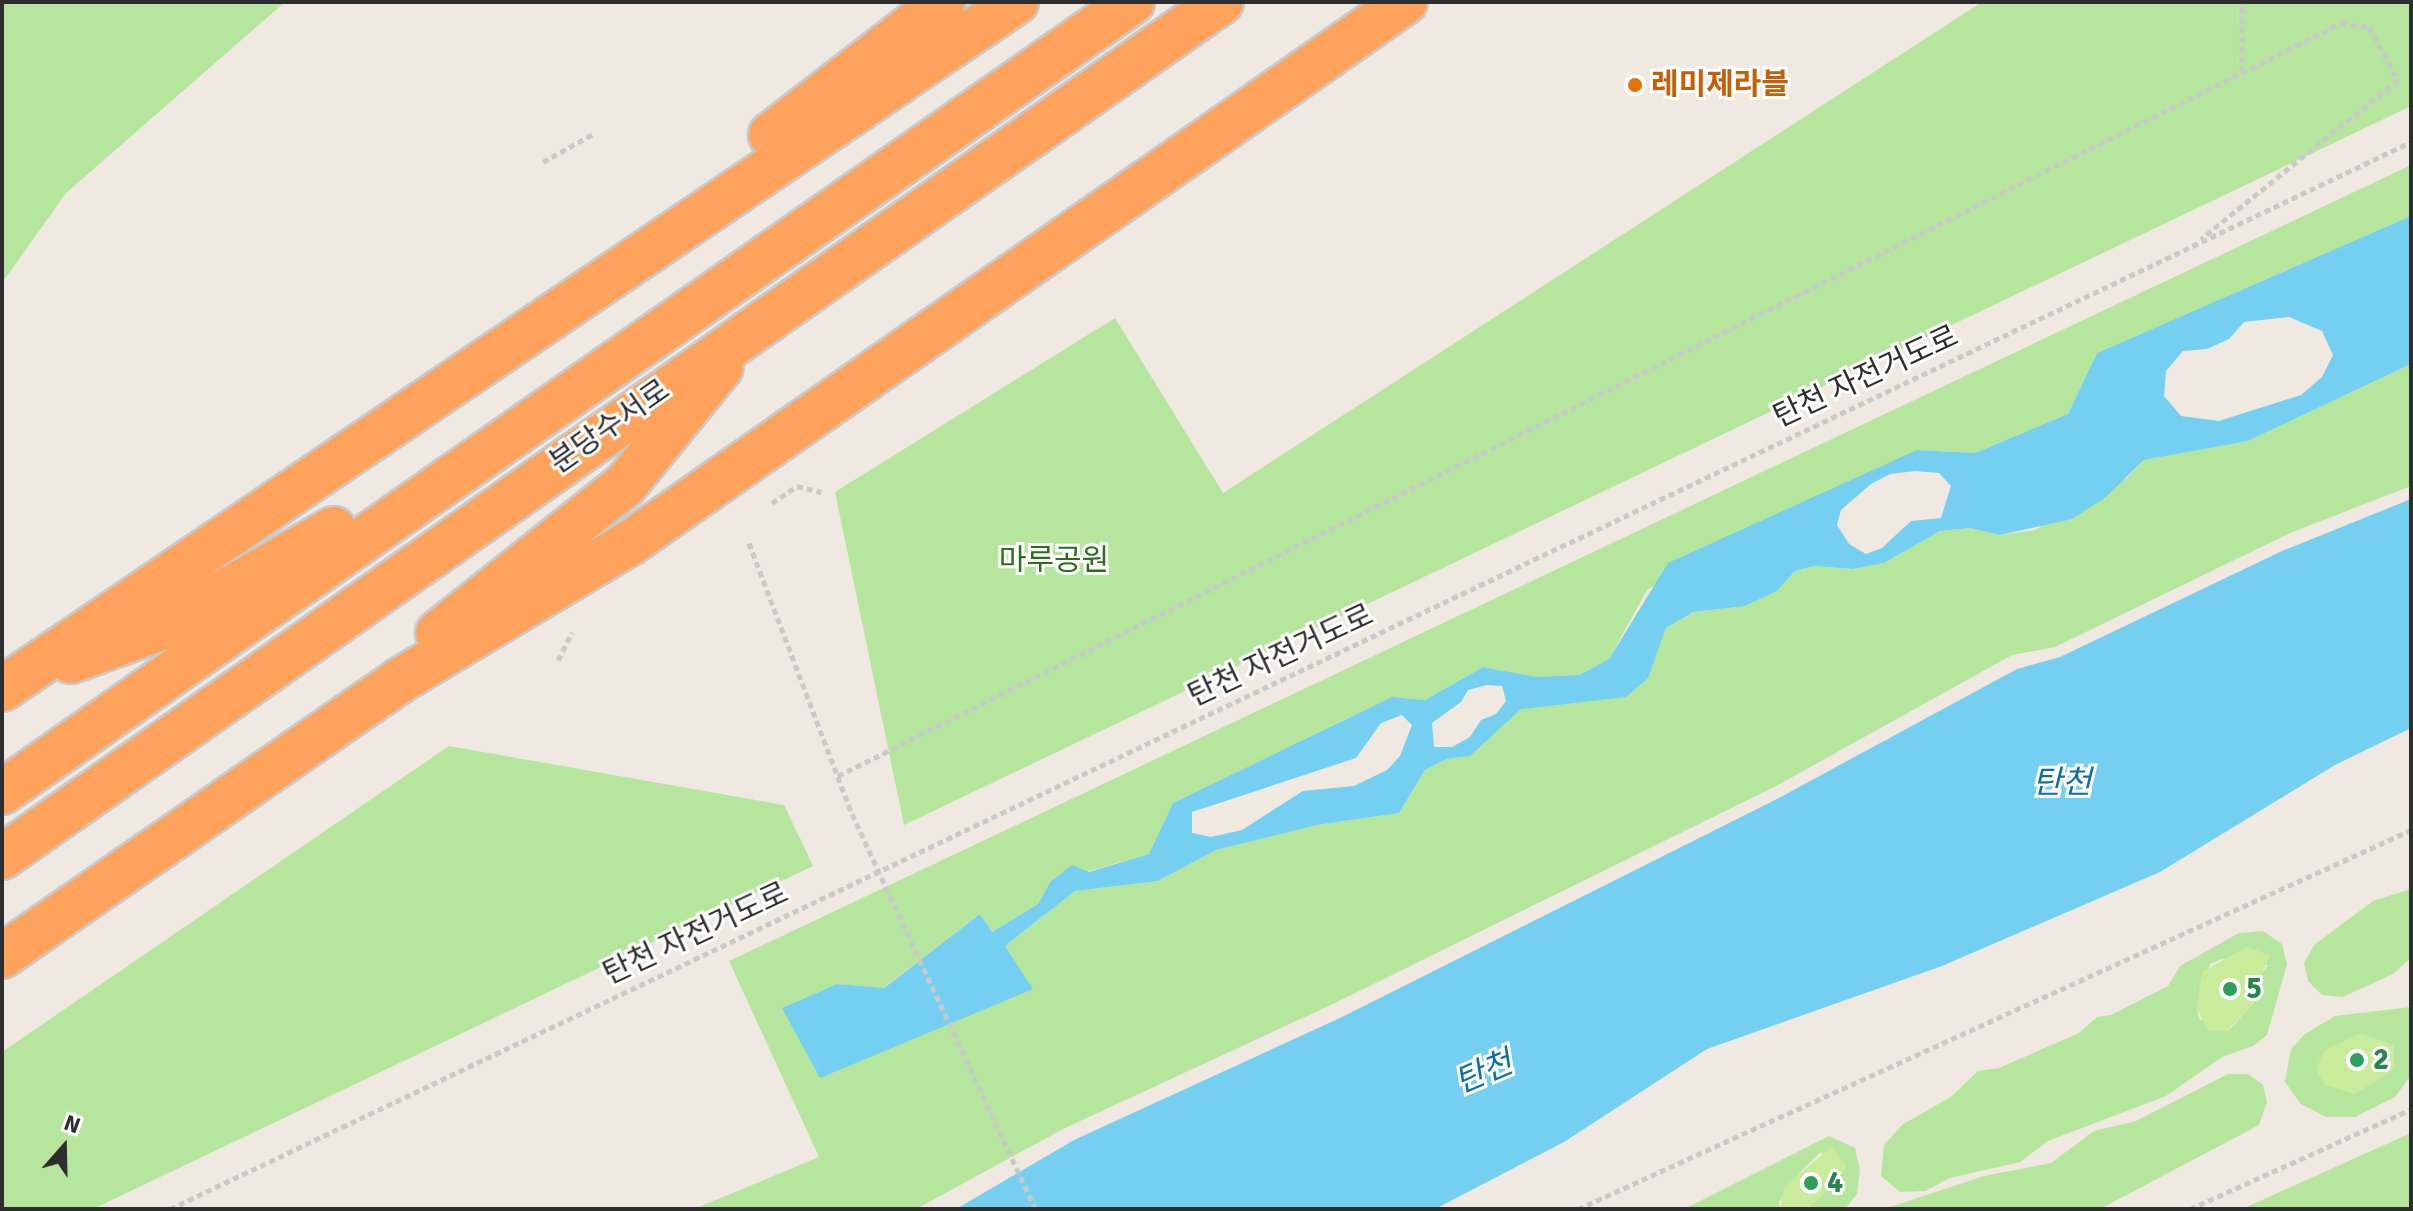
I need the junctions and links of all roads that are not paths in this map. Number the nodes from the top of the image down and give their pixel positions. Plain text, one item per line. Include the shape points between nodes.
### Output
1 (943, 2) edge
2 (1016, 2) edge
3 (1132, 2) edge
4 (1221, 2) edge
5 (1405, 2) edge
6 (756, 324) junction
7 (437, 394) junction
8 (457, 475) junction
9 (399, 681) junction
10 (6, 686) edge
11 (2, 792) edge
12 (2, 857) edge
13 (2, 956) edge

1 - 7 highway
2 - 7 highway
3 - 8 highway, 분당수서로
4 - 6 highway, 분당수서로
5 - 9 highway via 630,543
6 - 9 highway via 625,485 445,624
6 - 12 highway, 분당수서로
7 - 10 highway
8 - 10 highway via 373,507 161,628
8 - 11 highway, 분당수서로
9 - 13 highway

